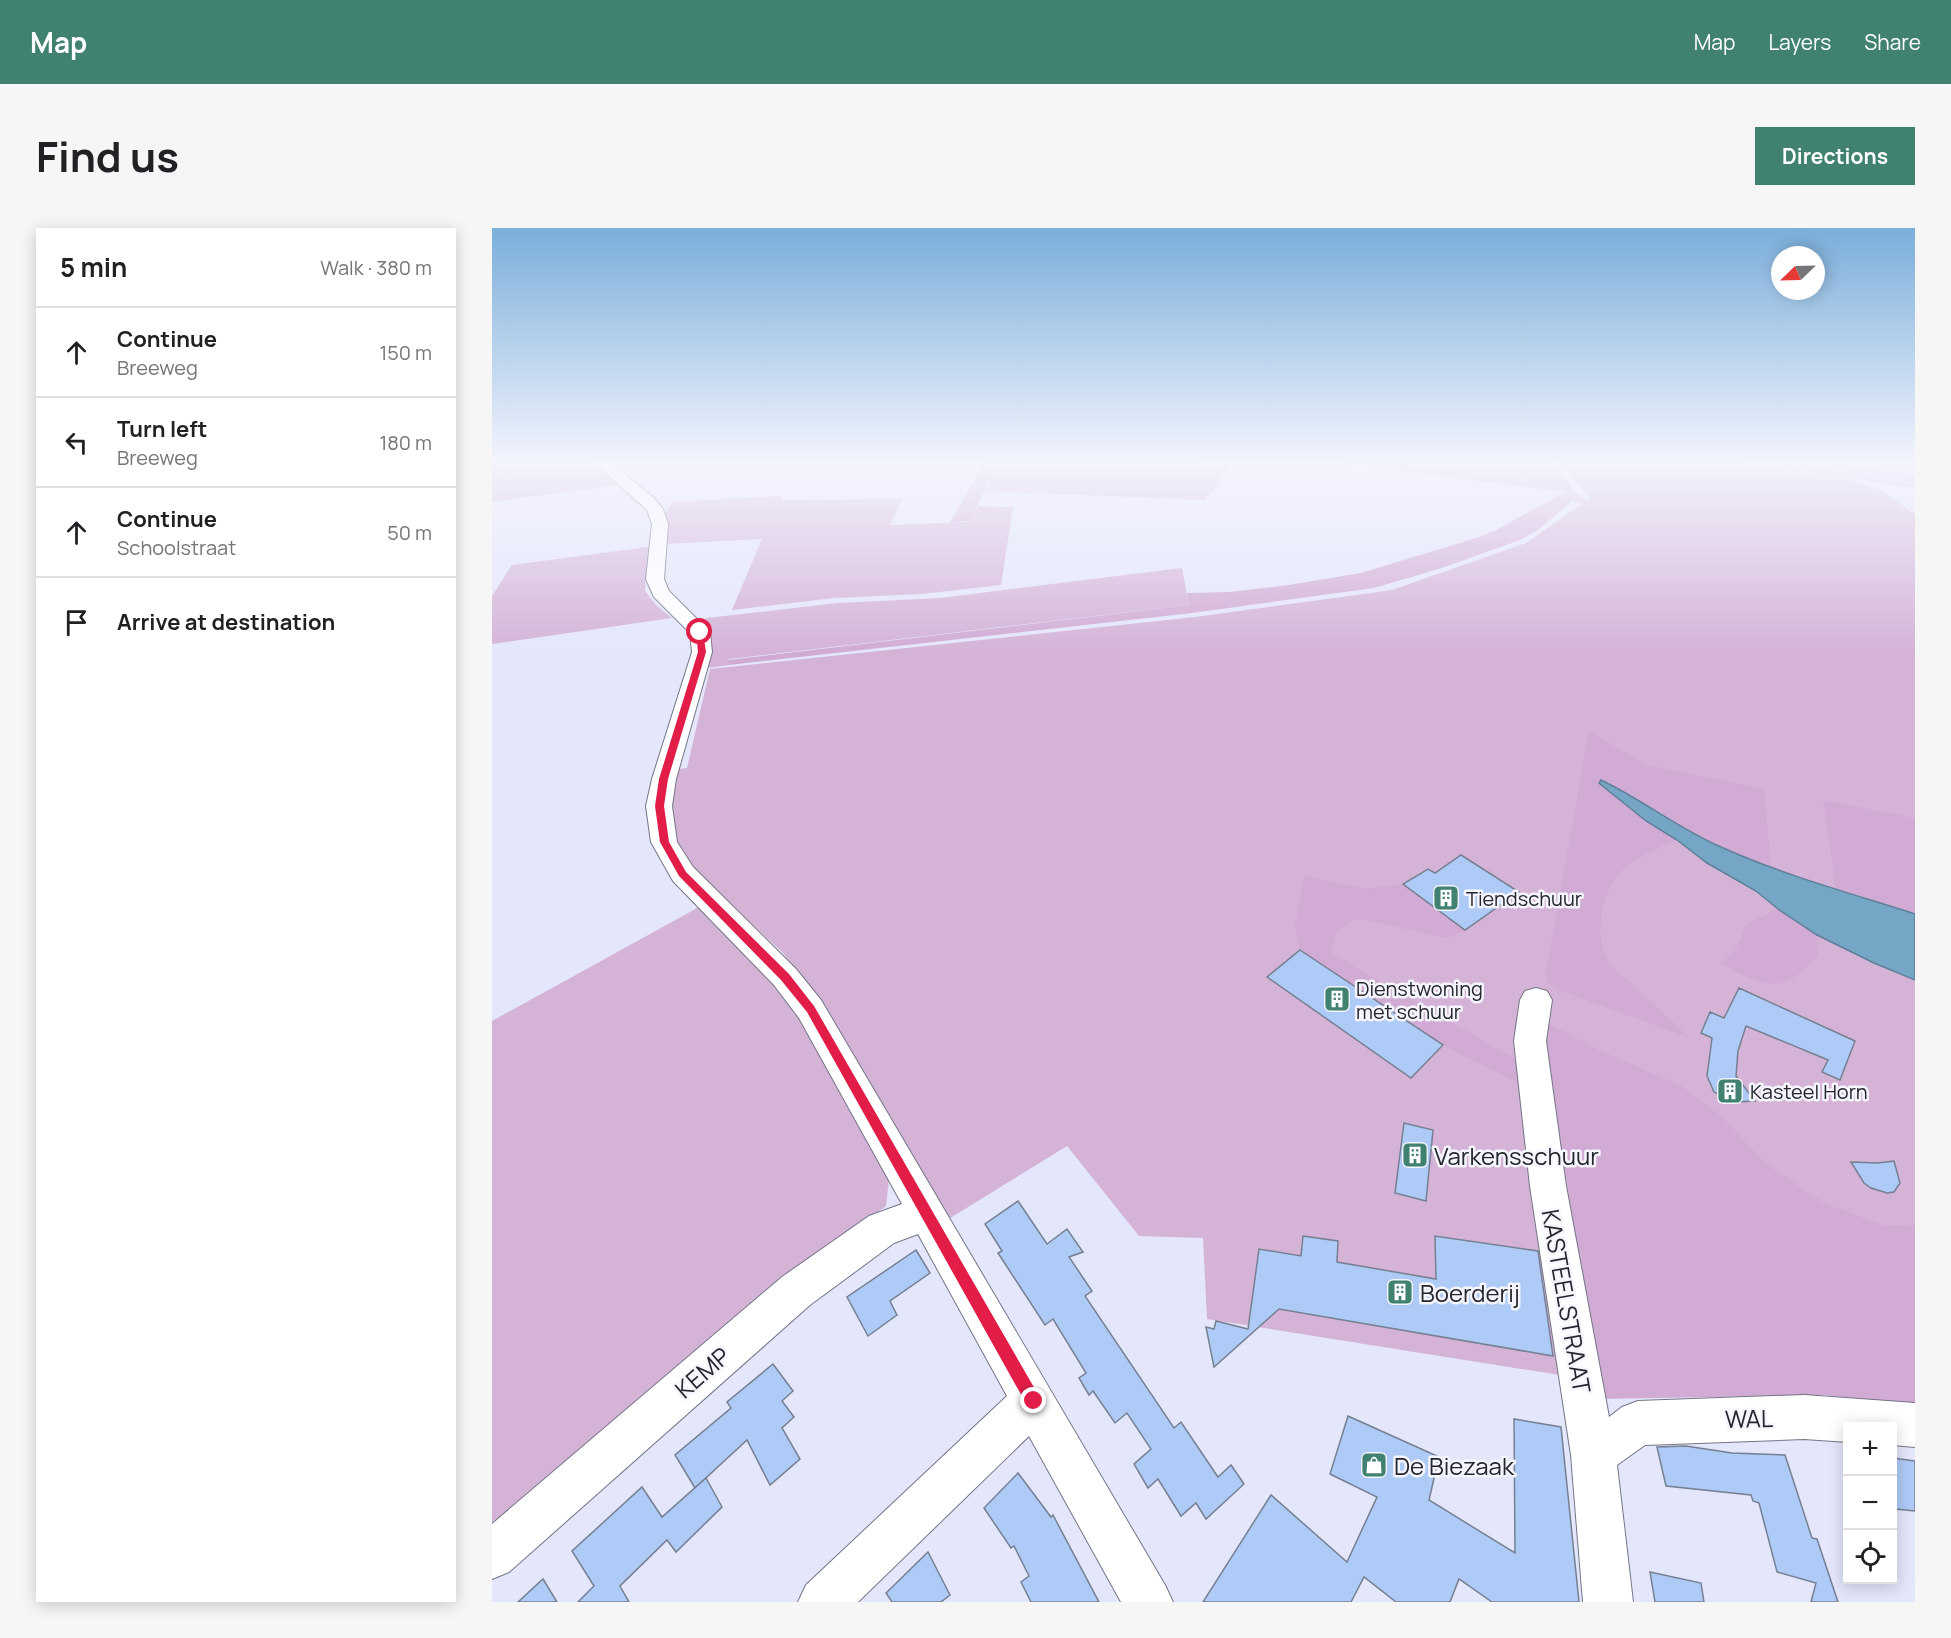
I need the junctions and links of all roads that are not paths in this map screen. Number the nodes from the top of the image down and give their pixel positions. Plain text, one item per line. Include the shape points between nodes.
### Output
1 (660, 524) edge
2 (1536, 1000) dead end
3 (927, 1213) junction
4 (1034, 1401) junction
5 (1915, 1425) edge
6 (1593, 1455) junction
7 (492, 1555) edge
8 (823, 1602) edge
9 (1148, 1602) edge
10 (1608, 1602) edge

1 - 3 street via 655,579 661,593 700,632 702,652 662,788 659,806 664,842 683,874 785,977 810,1009
2 - 6 street, KASTEELSTRAAT via 1530,1041 1548,1186
3 - 4 street
3 - 7 street, KEMP via 882,1229 796,1291
4 - 8 street
4 - 9 street
5 - 6 street, WAL via 1804,1417 1638,1423
6 - 10 street, KASTEELSTRAAT

